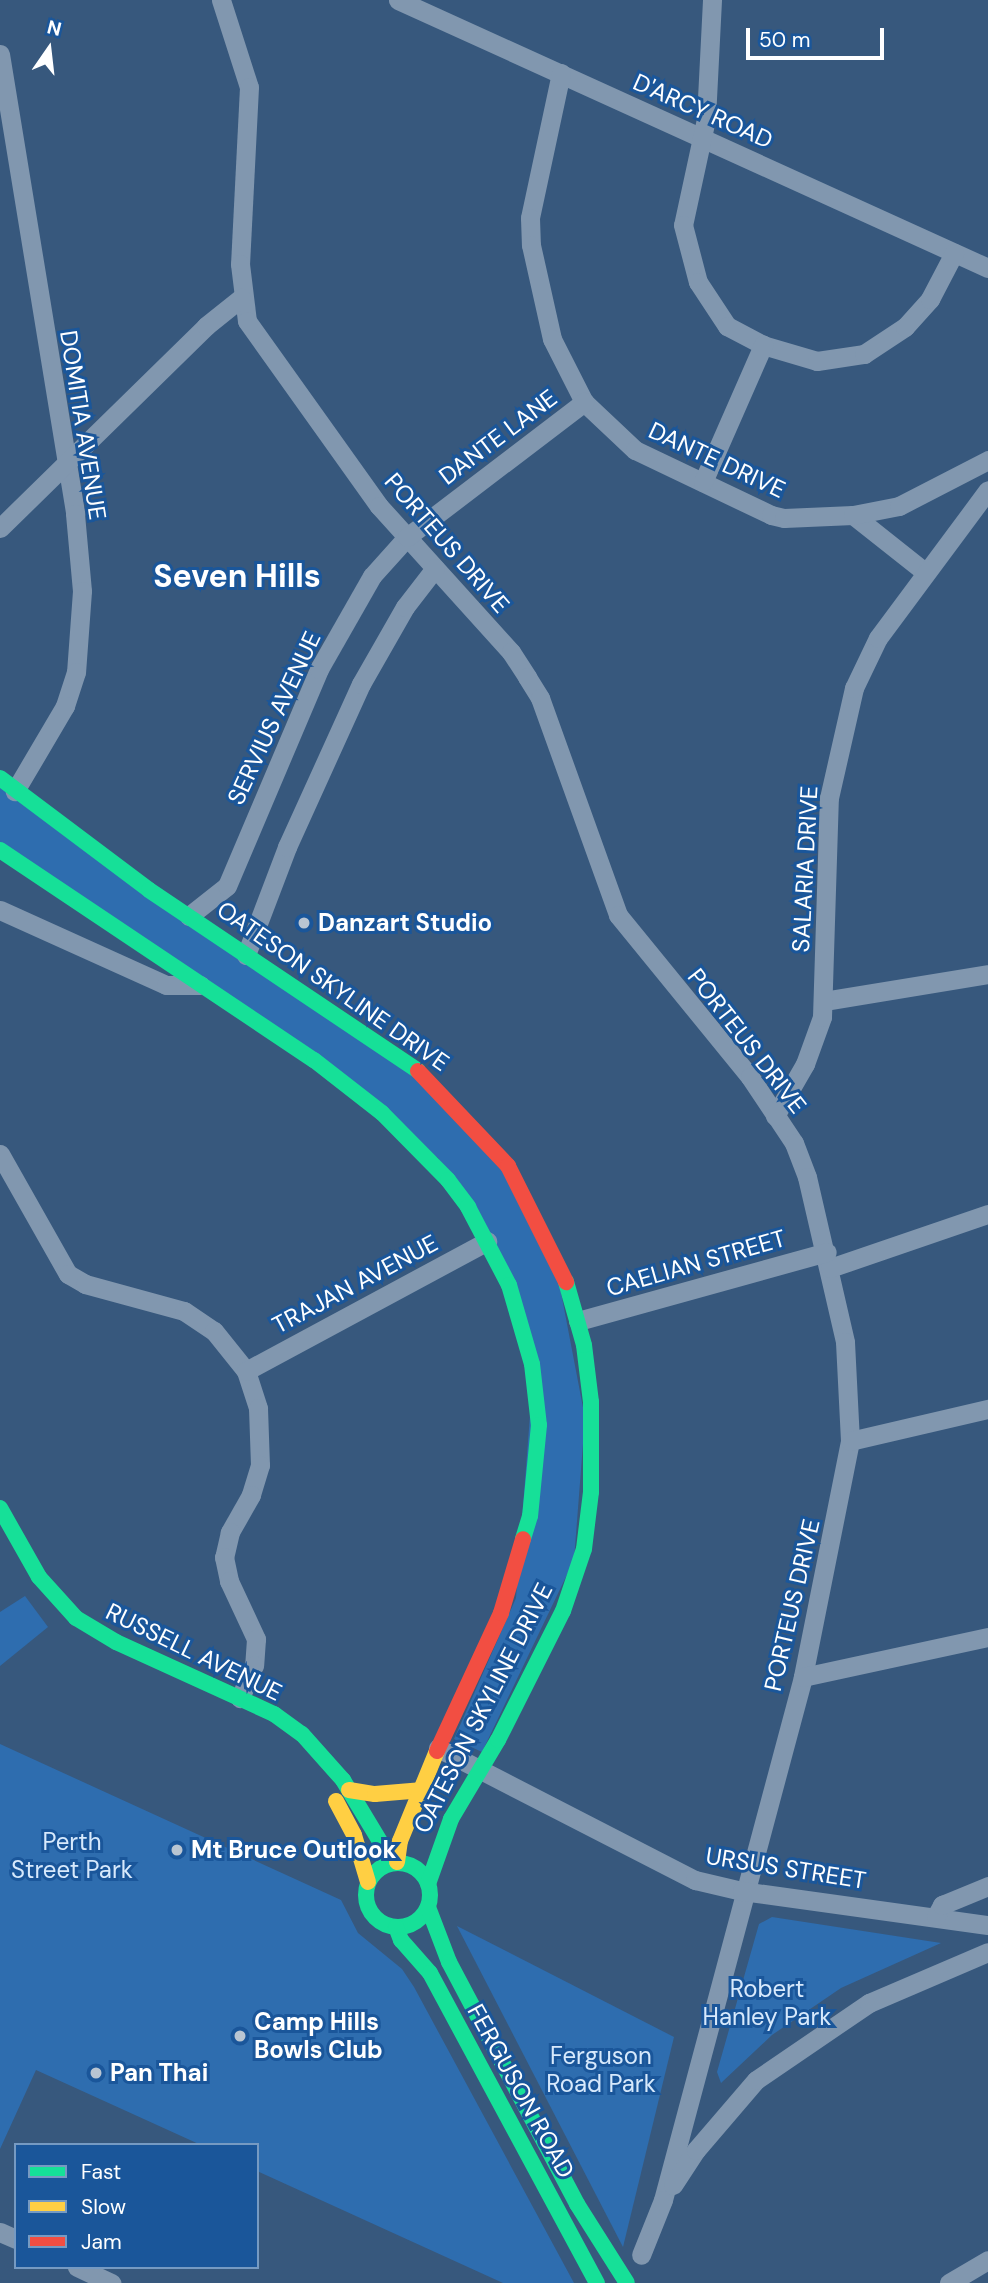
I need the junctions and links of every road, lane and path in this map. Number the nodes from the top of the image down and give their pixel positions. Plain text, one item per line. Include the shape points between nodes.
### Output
1 (221, 0) edge
2 (398, 0) edge
3 (712, 0) edge
4 (0, 54) edge
5 (561, 73) junction
6 (0, 129) edge
7 (703, 138) junction
8 (16, 152) junction
9 (954, 253) junction
10 (988, 268) edge
11 (241, 298) junction
12 (763, 345) junction
13 (584, 402) junction
14 (988, 460) edge
15 (64, 463) junction
16 (703, 482) junction
17 (988, 490) edge
18 (853, 514) junction
19 (0, 528) edge
20 (407, 537) junction
21 (435, 568) junction
22 (925, 572) junction
23 (7, 785) edge
24 (0, 850) edge
25 (0, 910) edge
26 (189, 916) junction
27 (246, 955) junction
28 (988, 974) edge
29 (200, 985) junction
30 (824, 1000) junction
31 (775, 1116) junction
32 (0, 1154) edge
33 (988, 1214) edge
34 (487, 1241) junction
35 (829, 1260) junction
36 (578, 1321) junction
37 (246, 1371) junction
38 (988, 1409) edge
39 (850, 1441) junction
40 (0, 1508) edge
41 (988, 1637) edge
42 (803, 1677) junction
43 (240, 1698) junction
44 (438, 1748) junction
45 (326, 1766) junction
46 (480, 1772) junction
47 (349, 1790) junction
48 (423, 1790) junction
49 (395, 1863) junction
50 (368, 1882) junction
51 (428, 1884) junction
52 (988, 1886) edge
53 (742, 1891) junction
54 (428, 1907) junction
55 (936, 1916) junction
56 (988, 1925) edge
57 (396, 1927) junction
58 (988, 1952) edge
59 (663, 2200) junction
60 (640, 2255) dead end
61 (988, 2260) edge
62 (81, 2269) edge
63 (112, 2283) edge
64 (597, 2283) edge
65 (627, 2283) edge
66 (948, 2283) edge

1 - 11 street, PORTEUS DRIVE via 249,87
2 - 5 street, D'ARCY ROAD
3 - 7 street
4 - 8 street, DOMITIA AVENUE
5 - 7 street, D'ARCY ROAD
5 - 13 street, DANTE DRIVE via 530,218 531,245 551,338
6 - 8 street
7 - 9 street, D'ARCY ROAD
7 - 12 street via 683,225 698,282 727,326
8 - 15 street, DOMITIA AVENUE
9 - 10 street, D'ARCY ROAD
9 - 12 street via 930,299 905,327 864,354 817,361
11 - 15 street
11 - 20 street, PORTEUS DRIVE via 260,345
12 - 16 street
13 - 16 street, DANTE DRIVE via 635,450
13 - 20 street, DANTE LANE
14 - 18 street, DANTE DRIVE via 899,506
15 - 19 street
15 - 23 street, DOMITIA AVENUE via 75,514 82,591 76,672 65,706
16 - 18 street, DANTE DRIVE via 784,518
17 - 22 street, SALARIA DRIVE
18 - 22 street
20 - 21 street, PORTEUS DRIVE
20 - 26 street, SERVIUS AVENUE via 372,576 319,669 223,893
21 - 27 street via 405,607 361,684 286,847
21 - 31 street, PORTEUS DRIVE via 511,652 540,698 618,915 750,1077
22 - 30 street, SALARIA DRIVE via 878,638 853,688 829,799
23 - 26 main road, OATESON SKYLINE DRIVE
24 - 29 main road, OATESON SKYLINE DRIVE
25 - 29 street via 166,985
26 - 27 main road, OATESON SKYLINE DRIVE
27 - 36 main road, OATESON SKYLINE DRIVE via 419,1069 473,1124 508,1166 550,1237
28 - 30 street
29 - 34 main road, OATESON SKYLINE DRIVE via 314,1060 382,1113 448,1180
30 - 31 street, SALARIA DRIVE via 819,1033
31 - 35 street, PORTEUS DRIVE via 794,1143 807,1177
32 - 37 street via 68,1274 85,1284 184,1311 214,1331
33 - 35 street, CAELIAN STREET
34 - 37 street, TRAJAN AVENUE
34 - 44 main road, OATESON SKYLINE DRIVE via 509,1285 532,1364 540,1425 538,1469 509,1591
35 - 36 street, CAELIAN STREET
35 - 39 street, PORTEUS DRIVE via 850,1378
36 - 46 main road, OATESON SKYLINE DRIVE via 589,1372 593,1433 584,1549 550,1638
37 - 43 street via 258,1408 260,1465 251,1495 230,1532 224,1557 229,1581 256,1639 254,1665
38 - 39 street
39 - 42 street, PORTEUS DRIVE
40 - 43 main road, RUSSELL AVENUE via 39,1577 76,1618 116,1642
41 - 42 street
42 - 53 street, PORTEUS DRIVE
43 - 45 main road, RUSSELL AVENUE via 293,1727
44 - 46 street, URSUS STREET
44 - 48 main road, OATESON SKYLINE DRIVE
45 - 47 main road
45 - 50 main road via 330,1790 354,1835
46 - 51 main road, OATESON SKYLINE DRIVE via 444,1833
46 - 53 street, URSUS STREET via 695,1880
47 - 48 main road via 375,1794
47 - 49 main road
48 - 49 main road, OATESON SKYLINE DRIVE
49 - 50 main road via 374,1873
49 - 51 main road via 416,1868
50 - 57 main road via 370,1912
51 - 54 main road
52 - 55 street via 942,1905
53 - 55 street, URSUS STREET
53 - 59 street, PORTEUS DRIVE
54 - 57 main road via 415,1922
54 - 65 main road, FERGUSON ROAD via 449,1962 571,2193
55 - 56 street, URSUS STREET
57 - 64 main road, FERGUSON ROAD via 401,1940 430,1973
58 - 59 street via 869,2003 756,2080 696,2150
59 - 60 street, PORTEUS DRIVE
61 - 66 street
62 - 63 street

